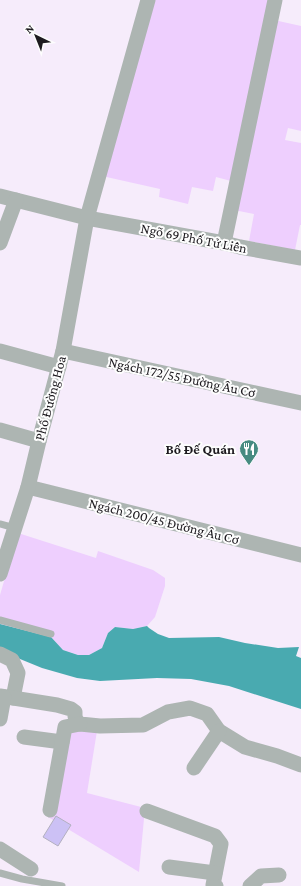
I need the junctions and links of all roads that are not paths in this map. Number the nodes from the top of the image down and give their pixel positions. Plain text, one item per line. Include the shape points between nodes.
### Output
1 (148, 0) edge
2 (275, 0) edge
3 (5, 200) edge
4 (87, 218) junction
5 (0, 242) edge
6 (224, 243) junction
7 (301, 258) edge
8 (0, 351) edge
9 (63, 351) junction
10 (59, 367) junction
11 (301, 403) edge
12 (0, 430) edge
13 (38, 441) junction
14 (28, 487) junction
15 (0, 524) edge
16 (15, 528) junction
17 (301, 555) edge
18 (0, 574) edge
19 (0, 620) edge
20 (51, 634) dead end
21 (0, 654) edge
22 (6, 697) edge
23 (0, 719) edge
24 (80, 724) junction
25 (219, 731) junction
26 (24, 737) dead end
27 (62, 742) junction
28 (301, 765) edge
29 (194, 768) dead end
30 (50, 810) dead end
31 (147, 812) dead end
32 (0, 849) edge
33 (169, 867) dead end
34 (31, 869) dead end
35 (0, 873) edge
36 (279, 875) dead end
37 (215, 880) edge
38 (62, 886) edge
39 (250, 886) edge

1 - 4 street, Phố Đường Hoa
2 - 6 street
3 - 4 street, Ngõ 69 Phố Tử Liên
3 - 5 street
4 - 6 street, Ngõ 69 Phố Tử Liên
4 - 9 street, Phố Đường Hoa
6 - 7 street, Ngõ 69 Phố Tử Liên
8 - 10 street
9 - 10 street, Phố Đường Hoa
9 - 11 street, Ngách 172/55 Đường Âu Cơ
10 - 13 street, Phố Đường Hoa
12 - 13 street
13 - 14 street, Phố Đường Hoa
14 - 16 street, Phố Đường Hoa
14 - 17 street, Ngách 200/45 Đường Âu Cơ
15 - 16 lane
16 - 18 street, Phố Đường Hoa
19 - 20 lane
21 - 22 street via 12,660 18,673
22 - 23 street
22 - 24 street via 71,708
24 - 25 street via 142,725 168,712 190,708 207,714
24 - 27 street via 65,726
25 - 28 street via 245,747
25 - 29 street
26 - 27 street
27 - 30 street
31 - 37 street via 215,836 221,844
32 - 34 street
33 - 37 street
35 - 38 lane
36 - 39 street via 261,876

